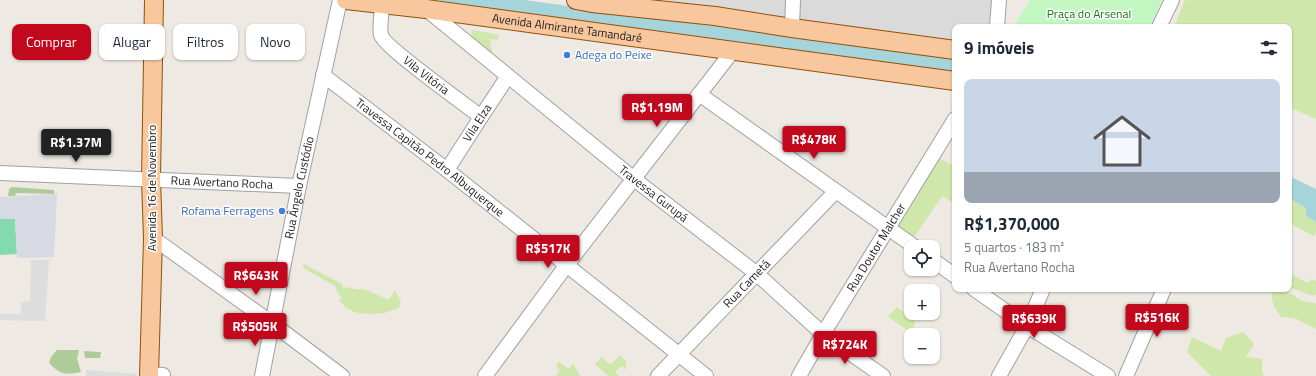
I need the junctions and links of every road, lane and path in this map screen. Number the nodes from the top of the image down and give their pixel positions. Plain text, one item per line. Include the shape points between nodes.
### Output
1 (154, 0) edge
2 (340, 0) edge
3 (346, 0) edge
4 (576, 0) edge
5 (793, 0) edge
6 (999, 0) edge
7 (1172, 0) edge
8 (382, 4) junction
9 (426, 9) junction
10 (997, 24) edge
11 (1160, 24) edge
12 (792, 28) junction
13 (952, 50) edge
14 (732, 52) junction
15 (323, 74) junction
16 (508, 76) junction
17 (952, 82) edge
18 (699, 94) junction
19 (480, 117) junction
20 (952, 124) edge
21 (447, 170) junction
22 (0, 173) edge
23 (634, 178) junction
24 (151, 179) junction
25 (300, 186) junction
26 (835, 192) junction
27 (888, 228) junction
28 (153, 238) junction
29 (904, 240) edge
30 (940, 265) edge
31 (566, 266) junction
32 (756, 273) junction
33 (952, 274) edge
34 (978, 292) edge
35 (1042, 292) edge
36 (1163, 292) edge
37 (273, 324) junction
38 (1026, 326) junction
39 (823, 334) junction
40 (679, 355) junction
41 (154, 375) edge
42 (262, 376) edge
43 (342, 376) edge
44 (485, 376) edge
45 (658, 376) edge
46 (706, 376) edge
47 (799, 376) edge
48 (883, 376) edge
49 (999, 376) edge
50 (1108, 376) edge
51 (1126, 376) edge

1 - 24 main road, Avenida 16 de Novembro
2 - 15 street, Rua Ângelo Custódio
3 - 8 main road, Avenida Almirante Tamandaré
4 - 12 main road via 715,16
5 - 12 street
6 - 10 street
7 - 11 street
8 - 9 main road, Avenida Almirante Tamandaré
8 - 19 street, Vila Vitória via 381,35 384,40
9 - 14 main road, Avenida Almirante Tamandaré
9 - 16 street, Travessa Gurupá
12 - 13 main road
14 - 17 main road, Avenida Almirante Tamandaré
14 - 18 street
15 - 21 street, Travessa Capitão Pedro Albuquerque
15 - 25 street, Rua Ângelo Custódio
16 - 19 street, Vila Elza
16 - 23 street, Travessa Gurupá
18 - 23 street
18 - 26 street
19 - 21 street, Vila Elza
20 - 27 street, Rua Doutor Malcher
21 - 31 street, Travessa Capitão Pedro Albuquerque
22 - 24 street, Rua Avertano Rocha
23 - 31 street
23 - 32 street, Travessa Gurupá
24 - 25 street, Rua Avertano Rocha
24 - 28 main road, Avenida 16 de Novembro
25 - 37 street, Rua Ângelo Custódio
26 - 27 street
26 - 32 street, Rua Cametá
27 - 29 street
27 - 39 street, Rua Doutor Malcher
28 - 37 street
28 - 41 main road, Avenida 16 de Novembro
30 - 33 street
31 - 40 street, Travessa Capitão Pedro Albuquerque
31 - 44 street
32 - 39 street, Travessa Gurupá
32 - 40 street, Rua Cametá
34 - 38 street
35 - 38 street
36 - 51 street
37 - 42 street, Rua Ângelo Custódio
37 - 43 street
38 - 49 street
38 - 50 street
39 - 47 street, Rua Doutor Malcher
39 - 48 street, Travessa Gurupá
40 - 45 street, Rua Cametá
40 - 46 street, Travessa Capitão Pedro Albuquerque

